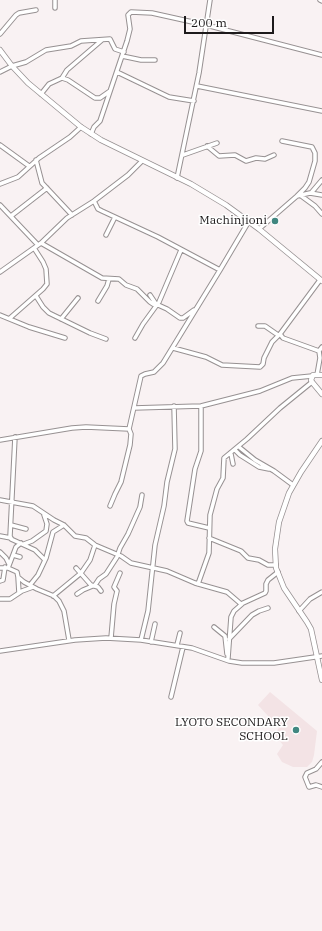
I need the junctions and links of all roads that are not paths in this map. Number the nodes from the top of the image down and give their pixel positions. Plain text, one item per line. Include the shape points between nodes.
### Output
1 (55, 0) edge
2 (210, 0) edge
3 (55, 8) dead end
4 (36, 10) dead end
5 (206, 25) junction
6 (0, 34) edge
7 (103, 39) junction
8 (0, 50) edge
9 (123, 54) junction
10 (322, 55) edge
11 (155, 60) dead end
12 (12, 66) junction
13 (0, 72) edge
14 (117, 72) junction
15 (62, 78) junction
16 (196, 86) junction
17 (110, 90) junction
18 (41, 94) junction
19 (194, 101) junction
20 (322, 111) edge
21 (81, 127) junction
22 (91, 134) junction
23 (282, 141) dead end
24 (217, 143) dead end
25 (0, 145) edge
26 (206, 146) junction
27 (183, 155) junction
28 (274, 155) dead end
29 (36, 160) junction
30 (142, 161) junction
31 (30, 166) junction
32 (177, 178) junction
33 (322, 180) edge
34 (0, 184) edge
35 (47, 188) junction
36 (322, 192) edge
37 (312, 193) junction
38 (298, 195) junction
39 (322, 195) edge
40 (94, 201) junction
41 (0, 205) edge
42 (322, 214) edge
43 (72, 215) junction
44 (11, 216) junction
45 (114, 217) junction
46 (249, 221) junction
47 (259, 229) junction
48 (106, 235) dead end
49 (38, 245) junction
50 (181, 250) junction
51 (220, 270) junction
52 (0, 272) edge
53 (109, 279) junction
54 (321, 280) edge
55 (150, 295) dead end
56 (36, 296) junction
57 (78, 298) dead end
58 (98, 301) dead end
59 (157, 305) junction
60 (195, 309) junction
61 (0, 315) edge
62 (10, 318) junction
63 (61, 319) junction
64 (258, 326) dead end
65 (279, 335) junction
66 (65, 338) dead end
67 (135, 338) dead end
68 (106, 339) dead end
69 (173, 348) junction
70 (321, 349) edge
71 (317, 375) edge
72 (312, 382) junction
73 (322, 394) edge
74 (174, 406) junction
75 (201, 406) junction
76 (134, 408) junction
77 (129, 429) junction
78 (15, 437) junction
79 (0, 440) edge
80 (322, 441) edge
81 (239, 447) junction
82 (235, 450) junction
83 (231, 454) junction
84 (233, 464) dead end
85 (270, 469) junction
86 (293, 485) junction
87 (142, 495) dead end
88 (0, 500) edge
89 (12, 502) junction
90 (110, 506) dead end
91 (42, 512) junction
92 (11, 525) junction
93 (64, 525) junction
94 (210, 528) junction
95 (26, 529) dead end
96 (0, 536) edge
97 (11, 538) junction
98 (209, 538) junction
99 (23, 544) junction
100 (95, 545) junction
101 (0, 552) edge
102 (13, 555) junction
103 (118, 555) junction
104 (20, 557) dead end
105 (44, 560) junction
106 (276, 565) junction
107 (8, 566) junction
108 (0, 568) edge
109 (76, 568) dead end
110 (152, 568) junction
111 (278, 572) junction
112 (81, 573) junction
113 (120, 573) dead end
114 (18, 577) junction
115 (0, 582) edge
116 (198, 584) junction
117 (31, 586) junction
118 (94, 586) junction
119 (101, 591) dead end
120 (322, 592) edge
121 (19, 593) junction
122 (77, 594) dead end
123 (53, 596) junction
124 (0, 599) edge
125 (242, 604) junction
126 (268, 608) dead end
127 (300, 611) junction
128 (155, 624) dead end
129 (214, 627) dead end
130 (180, 633) dead end
131 (111, 638) junction
132 (69, 640) junction
133 (141, 640) junction
134 (229, 640) junction
135 (151, 642) junction
136 (177, 646) junction
137 (183, 646) junction
138 (0, 651) edge
139 (320, 656) edge
140 (229, 659) junction
141 (320, 664) edge
142 (322, 680) edge
143 (170, 697) dead end
144 (322, 762) edge
145 (322, 787) edge

1 - 3 street
2 - 5 street
4 - 6 street via 16,15
5 - 9 street via 152,13 131,12 128,16 130,32
5 - 10 street
5 - 16 street
7 - 9 street via 111,40 114,49
7 - 12 street via 81,41 50,49 26,62
7 - 15 street via 72,65
8 - 12 street
9 - 11 street via 140,60
9 - 14 street
12 - 13 street
12 - 18 street
14 - 17 street
14 - 19 street via 170,97
15 - 17 street via 95,98 100,98
15 - 18 street via 49,84
16 - 19 street
16 - 20 street
17 - 22 street via 100,122
18 - 21 street
19 - 27 street
21 - 22 street
21 - 29 street
22 - 30 street
23 - 38 street via 312,147 315,153 309,182
24 - 26 street
25 - 31 street
26 - 27 street
26 - 28 street via 219,156 235,155 246,161 265,159
27 - 32 street
29 - 31 street
29 - 35 street via 42,183
30 - 32 street
30 - 40 street via 128,176
31 - 34 street via 18,177
32 - 46 street
33 - 37 street
35 - 43 street
35 - 44 street
36 - 37 street
37 - 38 street
37 - 39 street
38 - 42 street
38 - 47 street
40 - 43 street
40 - 45 street via 98,209
41 - 44 street
43 - 49 street
44 - 49 street
45 - 48 street
45 - 50 street
46 - 47 street
46 - 51 street
47 - 54 street
49 - 52 street
49 - 53 street via 98,276
49 - 56 street via 47,280 45,288
50 - 51 street
50 - 59 street
51 - 60 street
53 - 58 street
53 - 59 street via 119,279
54 - 65 street
55 - 59 street
56 - 62 street
56 - 63 street via 46,311
57 - 63 street
59 - 60 street via 180,318
59 - 67 street
60 - 69 street
61 - 62 street
62 - 66 street via 29,328
63 - 68 street
64 - 65 street via 265,326
65 - 69 street via 268,349 262,366 222,365 206,357
65 - 70 street
69 - 76 street via 157,370 141,376
70 - 71 street
71 - 72 street
71 - 75 street via 292,378 260,391
72 - 73 street
72 - 81 street
74 - 75 street
74 - 76 street
74 - 110 street via 175,449
75 - 94 street via 201,451 195,469 187,521
76 - 77 street
77 - 78 street via 72,428
77 - 90 street via 130,445 121,482
78 - 79 street
78 - 89 street
80 - 86 street
81 - 82 street
81 - 85 street
82 - 83 street
82 - 85 street via 259,467
83 - 84 street
83 - 94 street via 224,459 223,475 210,515
85 - 86 street
86 - 106 street via 277,532
87 - 103 street via 140,507
88 - 89 street
89 - 91 street via 32,506
89 - 92 street
91 - 93 street
91 - 99 street via 47,521 47,529 32,541
92 - 95 street
92 - 97 street
93 - 100 street via 75,536 86,538
93 - 105 street via 53,532
94 - 98 street
96 - 97 street
97 - 99 street
98 - 106 street via 241,551 248,558 268,566
98 - 116 street via 208,559
99 - 102 street via 17,546
99 - 105 street via 36,550
100 - 103 street
100 - 112 street via 90,561
101 - 107 street
102 - 104 street
102 - 107 street
103 - 110 street via 131,563
103 - 118 street via 106,574
105 - 117 street
106 - 111 street
107 - 108 street
107 - 114 street
107 - 115 street
109 - 112 street
110 - 116 street via 167,571
110 - 133 street via 148,611
111 - 125 street via 268,580 265,593
111 - 127 street via 284,588
112 - 118 street
112 - 123 street
113 - 131 street via 114,588 117,591
114 - 117 street
114 - 121 street
116 - 125 street via 227,592
117 - 121 street
117 - 123 street
118 - 119 street
118 - 122 street
120 - 127 street via 310,599
121 - 124 street via 10,599
123 - 132 street via 64,611
125 - 134 street via 232,614
126 - 134 street via 252,615
127 - 139 street via 311,629
128 - 135 street
129 - 140 street via 225,636 225,648
130 - 136 street
131 - 132 street
131 - 133 street
132 - 138 street
133 - 135 street
134 - 140 street
135 - 136 street
136 - 137 street
137 - 140 street
137 - 143 street
139 - 140 street via 274,664 242,663
139 - 141 street
141 - 142 street
144 - 145 street via 305,777 309,787

